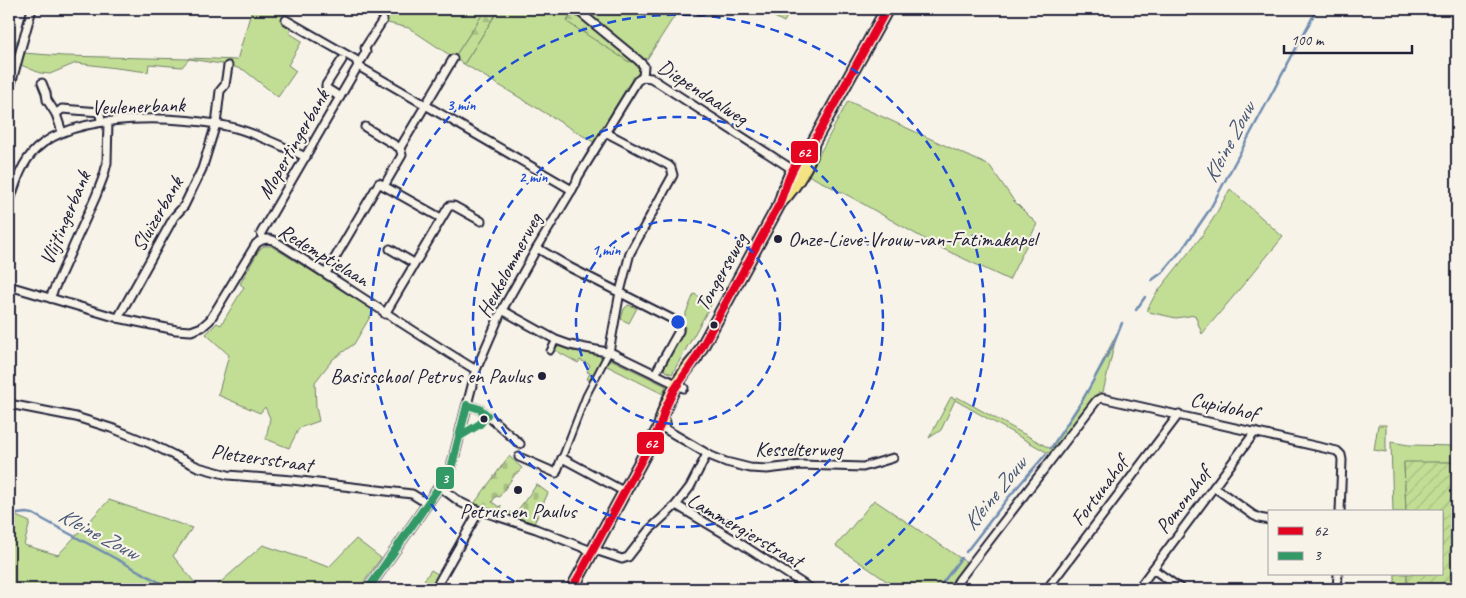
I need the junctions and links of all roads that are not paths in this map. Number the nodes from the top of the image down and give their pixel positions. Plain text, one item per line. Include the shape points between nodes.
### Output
1 (32, 9) edge
2 (576, 9) edge
3 (887, 9) edge
4 (286, 20) dead end
5 (383, 20) dead end
6 (453, 59) dead end
7 (342, 60) dead end
8 (228, 66) dead end
9 (358, 66) junction
10 (643, 77) junction
11 (42, 83) dead end
12 (9, 91) edge
13 (340, 97) junction
14 (426, 106) junction
15 (56, 114) junction
16 (104, 121) junction
17 (216, 124) junction
18 (365, 128) dead end
19 (62, 132) junction
20 (605, 132) junction
21 (400, 148) junction
22 (306, 157) junction
23 (797, 172) junction
24 (384, 186) junction
25 (572, 190) junction
26 (9, 204) edge
27 (441, 218) junction
28 (481, 222) dead end
29 (263, 239) junction
30 (536, 248) junction
31 (390, 249) dead end
32 (414, 263) junction
33 (326, 273) junction
34 (9, 286) edge
35 (620, 292) junction
36 (50, 298) junction
37 (502, 310) junction
38 (385, 314) junction
39 (118, 318) junction
40 (556, 340) junction
41 (550, 351) dead end
42 (609, 352) junction
43 (476, 370) junction
44 (655, 374) junction
45 (681, 387) junction
46 (9, 404) edge
47 (467, 405) junction
48 (1179, 414) junction
49 (660, 426) junction
50 (1255, 432) junction
51 (520, 444) dead end
52 (707, 454) junction
53 (519, 457) dead end
54 (562, 458) junction
55 (892, 458) dead end
56 (440, 487) junction
57 (1214, 487) junction
58 (625, 492) junction
59 (428, 504) junction
60 (676, 505) junction
61 (1340, 510) edge
62 (479, 511) junction
63 (1268, 520) edge
64 (593, 550) junction
65 (1153, 569) junction
66 (1338, 576) edge
67 (368, 589) edge
68 (434, 589) edge
69 (572, 589) edge
70 (811, 589) edge
71 (954, 589) edge
72 (1047, 589) edge
73 (1138, 589) edge
74 (1181, 589) edge
75 (1337, 589) edge

1 - 12 street
2 - 10 street, Diependaalweg via 644,66
3 - 23 main road, Tongerseweg via 813,143 806,148
4 - 9 street via 356,60
5 - 9 street, Mopertingerbank
6 - 14 street
7 - 13 street via 326,85
8 - 17 street, Veulenerbank via 225,85 220,91
9 - 13 street, Mopertingerbank
9 - 14 street
10 - 20 street, Heukelommerweg via 637,81
10 - 23 street, Diependaalweg via 651,78
11 - 15 street, Veulenerbank
13 - 22 street, Mopertingerbank
14 - 21 street
14 - 25 street
15 - 16 street via 62,109 100,112
15 - 19 street, Veulenerbank
16 - 17 street, Veulenerbank via 146,119
16 - 19 street, Veulenerbank
16 - 36 street, Vlijtingerbank via 106,163 102,180
17 - 22 street, Veulenerbank via 252,134
17 - 39 street, Sluizerbank via 202,169 184,206 174,217
18 - 21 street
19 - 26 street, Veulenerbank via 32,153
20 - 25 street, Heukelommerweg
20 - 35 street via 668,165 673,175 632,249
21 - 24 street via 402,155
22 - 29 street, Mopertingerbank via 261,233
23 - 45 main road, Tongerseweg via 784,187 780,203 696,358 687,368
24 - 27 street
24 - 33 street via 379,184
25 - 30 street, Heukelommerweg
27 - 28 street via 452,205
27 - 32 street
29 - 33 street, Redemptielaan via 273,240
29 - 39 street, Redemptielaan via 256,244 210,320 202,327 181,331
30 - 35 street
30 - 37 street, Heukelommerweg
31 - 32 street
32 - 38 street
33 - 38 street, Redemptielaan
34 - 36 street, Redemptielaan
35 - 42 street
35 - 44 street, Tongerseweg via 676,321 679,326
36 - 39 street, Redemptielaan
37 - 40 street
37 - 43 street, Heukelommerweg
38 - 43 street, Redemptielaan
40 - 41 street
40 - 42 street
42 - 44 street
42 - 54 street via 586,396
43 - 47 street, Heukelommerweg
44 - 45 street
45 - 49 main road, Tongerseweg via 661,415
46 - 59 street, Pletzersstraat via 76,417 114,429 198,467 228,475 412,494
47 - 51 street via 480,409
47 - 56 street, Heukelommerweg via 452,465
48 - 50 street, Cupidohof
48 - 71 street, Cupidohof via 1106,397 1097,400
48 - 72 street, Fortunahof
49 - 52 street, Kesselterweg
49 - 58 main road, Tongerseweg
50 - 57 street, Pomonahof
50 - 61 street, Cupidohof via 1337,451 1341,456
52 - 55 street, Kesselterweg via 757,469 801,465 863,467
52 - 60 street via 690,487
53 - 54 street via 556,473
54 - 58 street
56 - 59 street, Heukelommerweg
56 - 62 street
57 - 63 street via 1253,515
57 - 65 street, Pomonahof
58 - 64 main road, Tongerseweg
59 - 67 street, Heukelommerweg
60 - 64 street, Lammergierstraat via 626,558
60 - 70 street, Lammergierstraat
62 - 64 street
62 - 68 street
64 - 69 main road, Tongerseweg
65 - 73 street, Pomonahof
65 - 74 street
66 - 75 street

